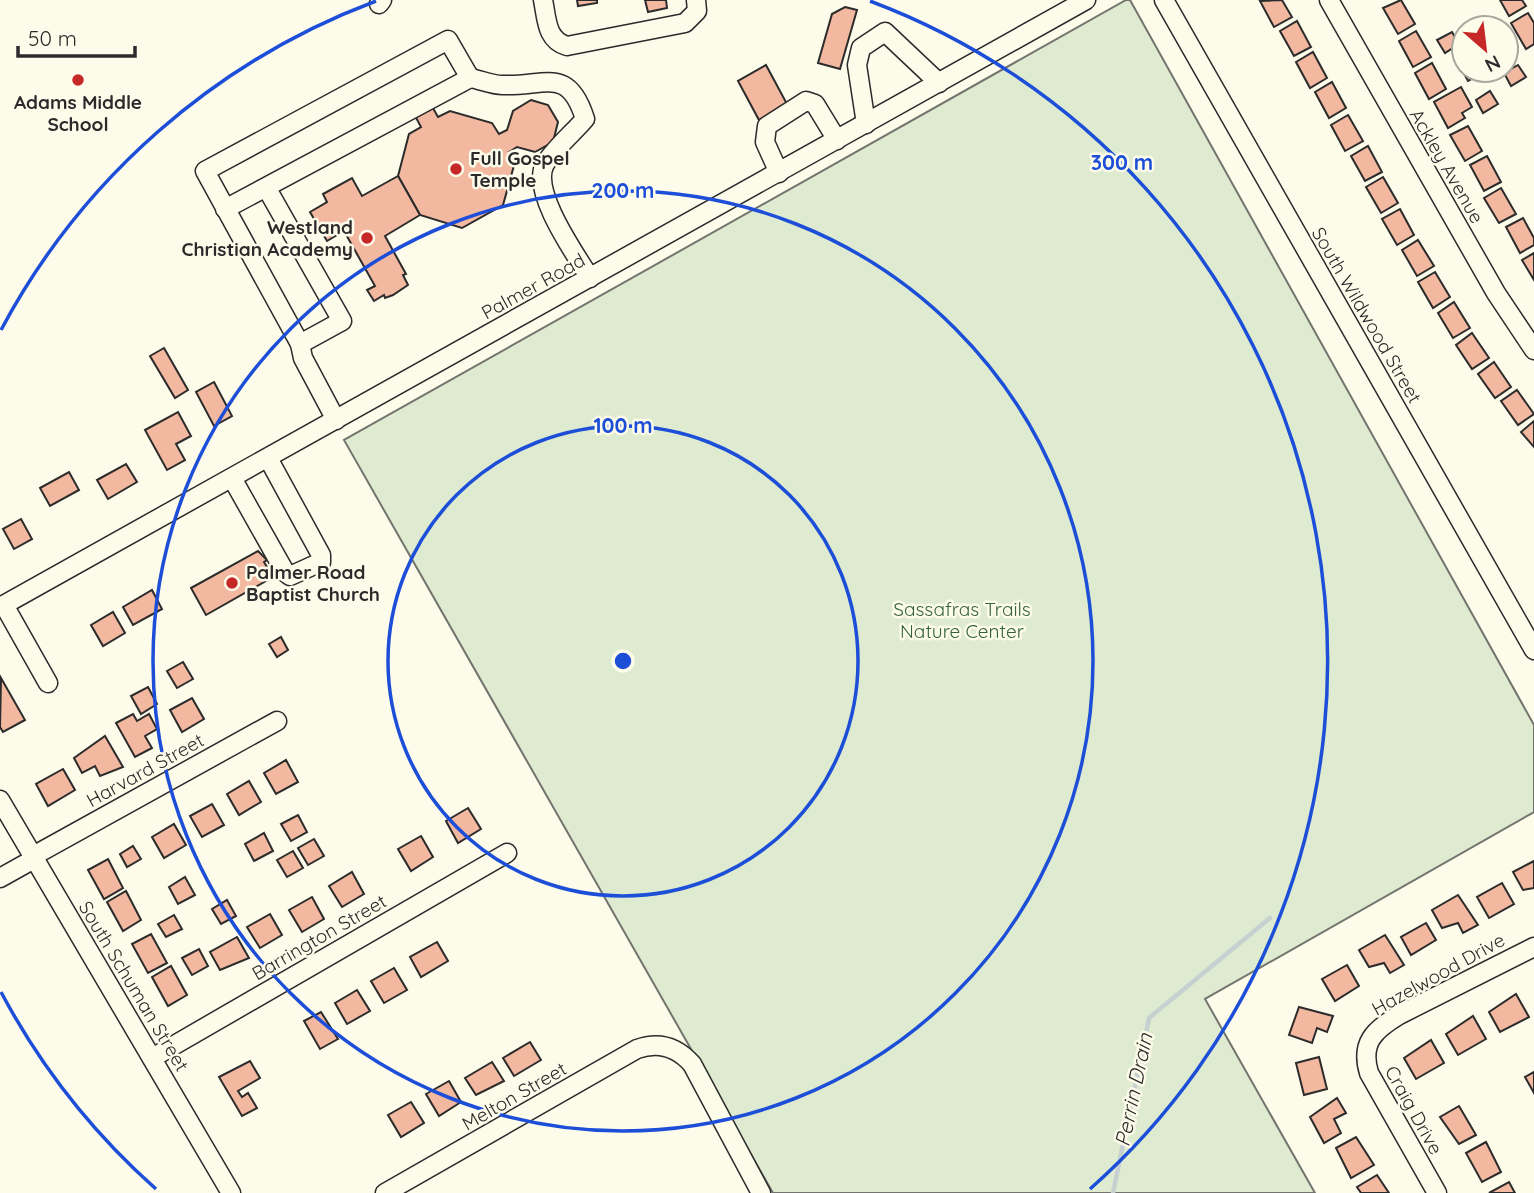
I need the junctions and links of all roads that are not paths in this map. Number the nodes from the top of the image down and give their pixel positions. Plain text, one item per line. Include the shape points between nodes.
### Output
1 (543, 0) edge
2 (1086, 0) edge
3 (1164, 0) edge
4 (1329, 0) edge
5 (695, 8) edge
6 (471, 78) junction
7 (939, 83) junction
8 (866, 124) junction
9 (837, 140) junction
10 (779, 173) junction
11 (266, 187) junction
12 (225, 209) junction
13 (590, 278) junction
14 (300, 344) junction
15 (1534, 350) edge
16 (336, 420) junction
17 (268, 458) junction
18 (232, 478) junction
19 (2, 606) edge
20 (1534, 650) edge
21 (48, 683) dead end
22 (277, 720) dead end
23 (0, 800) edge
24 (507, 853) dead end
25 (34, 858) junction
26 (0, 878) edge
27 (1534, 947) edge
28 (1366, 1044) joint
29 (152, 1058) junction
30 (231, 1193) edge
31 (385, 1193) edge
32 (761, 1193) edge
33 (1437, 1193) edge

1 - 5 street via 550,34 567,46 685,23
2 - 7 street, Palmer Road
3 - 20 street, South Wildwood Street
4 - 15 street, Ackley Avenue via 1496,293
6 - 11 street
6 - 12 street via 448,40 205,171
6 - 13 street via 502,85 562,83 578,97 585,119 544,166 543,179 548,204
7 - 8 street, Palmer Road
7 - 8 street via 884,32 861,48 857,65
8 - 9 street, Palmer Road
9 - 10 street, Palmer Road
9 - 10 street via 815,104 806,101 767,126 765,142
10 - 13 street, Palmer Road
11 - 12 street
11 - 14 street via 342,321
12 - 14 street
13 - 16 street, Palmer Road
14 - 16 street
16 - 17 street, Palmer Road
17 - 18 street, Palmer Road
17 - 18 street via 321,555 321,562 298,575 285,572
18 - 19 street, Palmer Road
19 - 21 street
22 - 25 street, Harvard Street
23 - 25 street, South Schuman Street
24 - 29 street, Barrington Street
25 - 26 street, Harvard Street
25 - 29 street, South Schuman Street
27 - 28 street, Hazelwood Drive via 1399,1014
28 - 33 street, Craig Drive via 1369,1073
29 - 30 street, South Schuman Street
31 - 32 street, Melton Street via 637,1049 666,1046 692,1064

